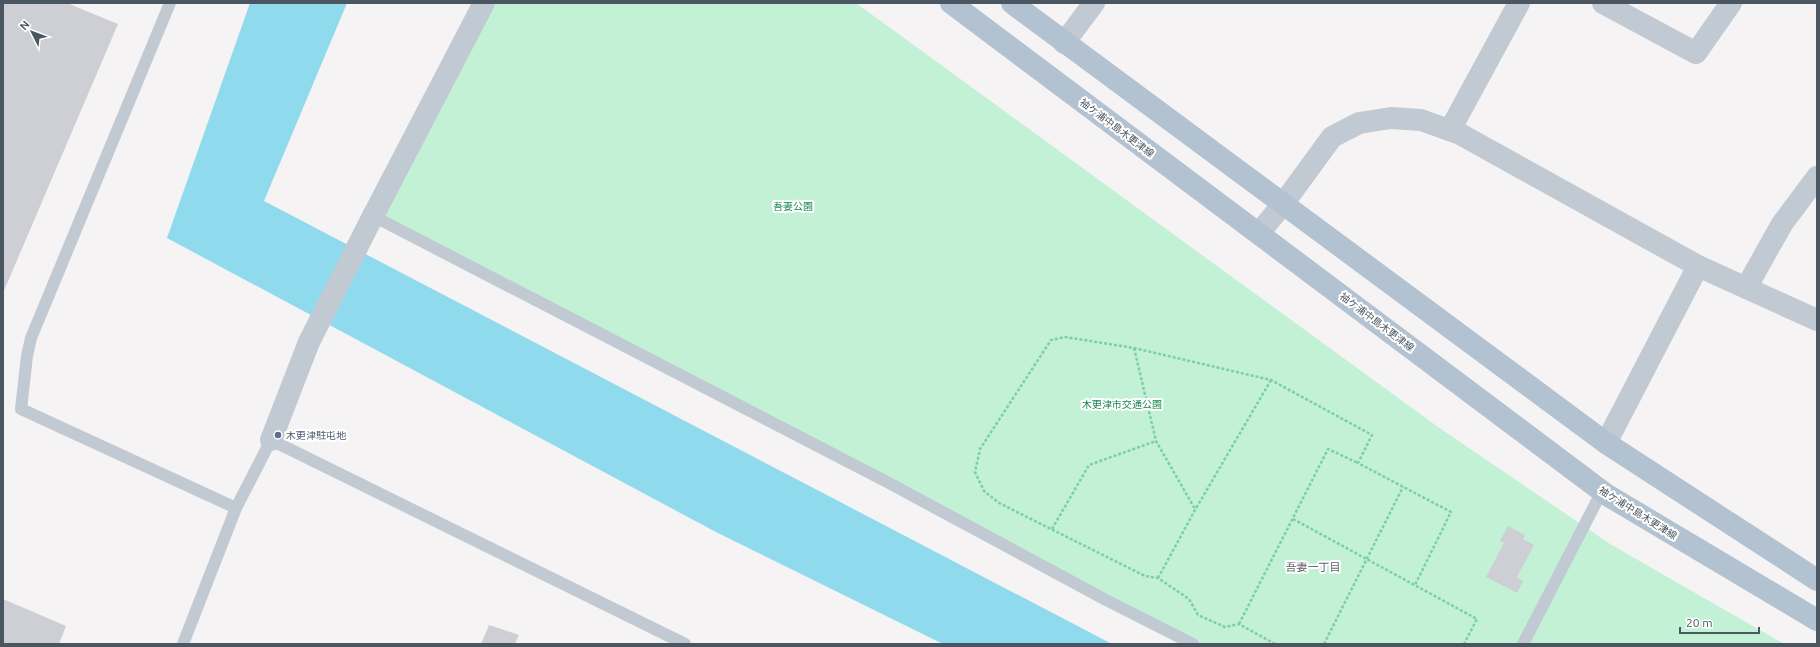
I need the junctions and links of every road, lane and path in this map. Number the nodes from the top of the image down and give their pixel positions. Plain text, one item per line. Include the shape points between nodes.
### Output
1 (170, 3) edge
2 (484, 3) edge
3 (951, 3) edge
4 (1012, 3) edge
5 (1094, 3) edge
6 (1519, 3) edge
7 (1603, 3) edge
8 (1731, 3) edge
9 (1064, 43) junction
10 (1450, 130) junction
11 (1817, 177) edge
12 (1283, 204) junction
13 (370, 223) junction
14 (1259, 233) junction
15 (1698, 266) junction
16 (1746, 288) junction
17 (1817, 320) edge
18 (1134, 348) junction
19 (1271, 380) junction
20 (271, 440) junction
21 (1156, 441) junction
22 (1606, 442) junction
23 (1358, 463) junction
24 (1403, 487) junction
25 (1602, 491) junction
26 (236, 508) junction
27 (1195, 510) junction
28 (1293, 518) junction
29 (1052, 529) junction
30 (1367, 559) junction
31 (1158, 578) junction
32 (1817, 580) edge
33 (1415, 585) junction
34 (1817, 620) edge
35 (1239, 624) junction
36 (183, 644) edge
37 (685, 644) edge
38 (1193, 644) edge
39 (1275, 644) edge
40 (1324, 644) edge
41 (1464, 644) edge
42 (1523, 644) edge

1 - 26 lane via 31,338 21,409
2 - 13 street
3 - 14 main road, 袖ケ浦中島木更津線
4 - 9 main road
5 - 9 street
6 - 10 street
7 - 8 street via 1696,53
9 - 12 main road
10 - 12 street via 1421,120 1391,118 1359,123 1332,137
10 - 15 street
11 - 16 street via 1782,224
12 - 14 street
12 - 22 main road
13 - 20 street via 309,342
13 - 38 lane via 889,483
14 - 25 main road, 袖ケ浦中島木更津線
15 - 16 street
15 - 22 street
16 - 17 street
18 - 19 path
18 - 21 path
18 - 29 path via 1065,337 1051,340 980,449 975,472 984,491 999,502
19 - 23 path via 1372,435
19 - 27 path
20 - 26 lane
20 - 37 lane
21 - 27 path
21 - 29 path via 1089,465
22 - 32 main road
23 - 24 path
23 - 28 path via 1328,449
24 - 30 path
24 - 33 path via 1450,512
25 - 34 main road, 袖ケ浦中島木更津線
25 - 42 lane
26 - 36 lane
27 - 31 path
28 - 30 path
28 - 35 path
29 - 31 path via 1145,576
30 - 33 path
30 - 40 path
31 - 35 path via 1189,599 1198,615 1225,627
33 - 41 path via 1477,619
35 - 39 path

